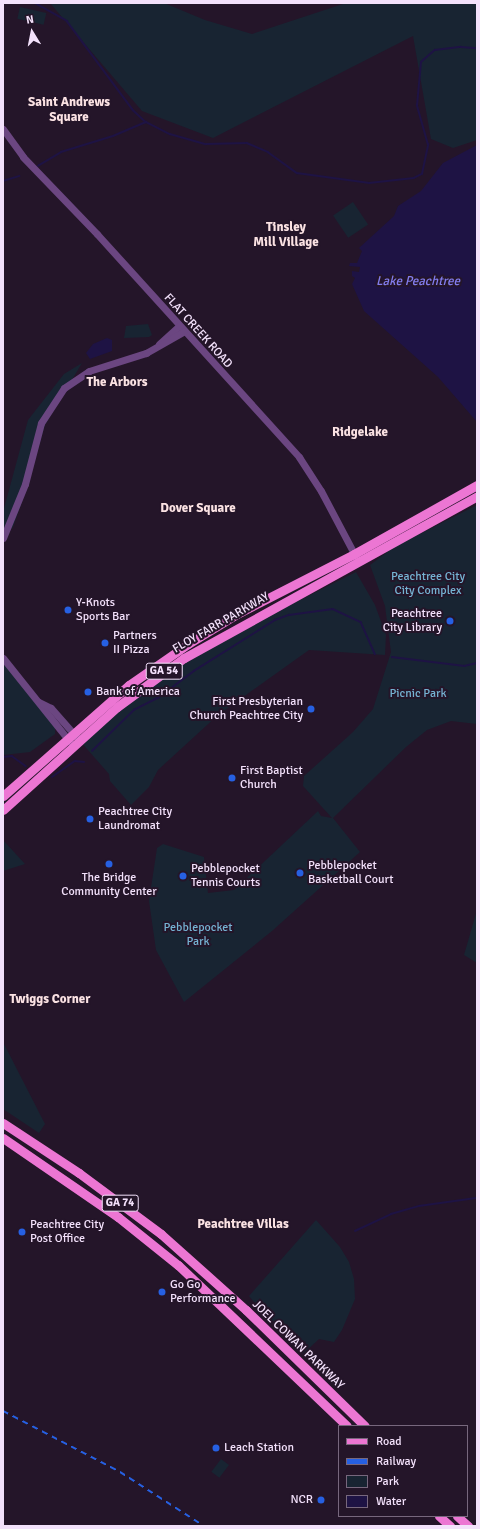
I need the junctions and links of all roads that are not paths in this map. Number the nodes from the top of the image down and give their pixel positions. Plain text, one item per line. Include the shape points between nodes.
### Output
1 (3, 129) edge
2 (181, 328) junction
3 (477, 485) edge
4 (477, 496) edge
5 (3, 538) edge
6 (356, 557) junction
7 (3, 658) edge
8 (69, 736) junction
9 (76, 744) junction
10 (3, 796) edge
11 (3, 810) edge
12 (3, 1123) edge
13 (3, 1138) edge
14 (346, 1425) edge
15 (364, 1425) edge
16 (440, 1517) edge
17 (458, 1517) edge
18 (450, 1526) edge
19 (468, 1526) edge

1 - 2 street, FLAT CREEK ROAD via 23,157 97,234
2 - 5 street via 146,353 89,371 64,388 41,423 25,484
2 - 6 street, FLAT CREEK ROAD via 299,457 321,491
3 - 6 main road, FLOY FARR PARKWAY / GA 54
4 - 6 main road, FLOY FARR PARKWAY / GA 54
6 - 8 main road, FLOY FARR PARKWAY / GA 54 via 237,614 188,644 129,685
6 - 9 main road, FLOY FARR PARKWAY / GA 54 via 184,658 143,686
7 - 8 street via 39,702 51,708
8 - 9 street
8 - 10 main road, FLOY FARR PARKWAY / GA 54
9 - 11 main road, FLOY FARR PARKWAY / GA 54
12 - 15 main road, JOEL COWAN PARKWAY / GA 74 via 79,1173 161,1234 246,1310
13 - 14 main road, JOEL COWAN PARKWAY / GA 74 via 118,1217 178,1265
16 - 18 main road
17 - 19 main road

